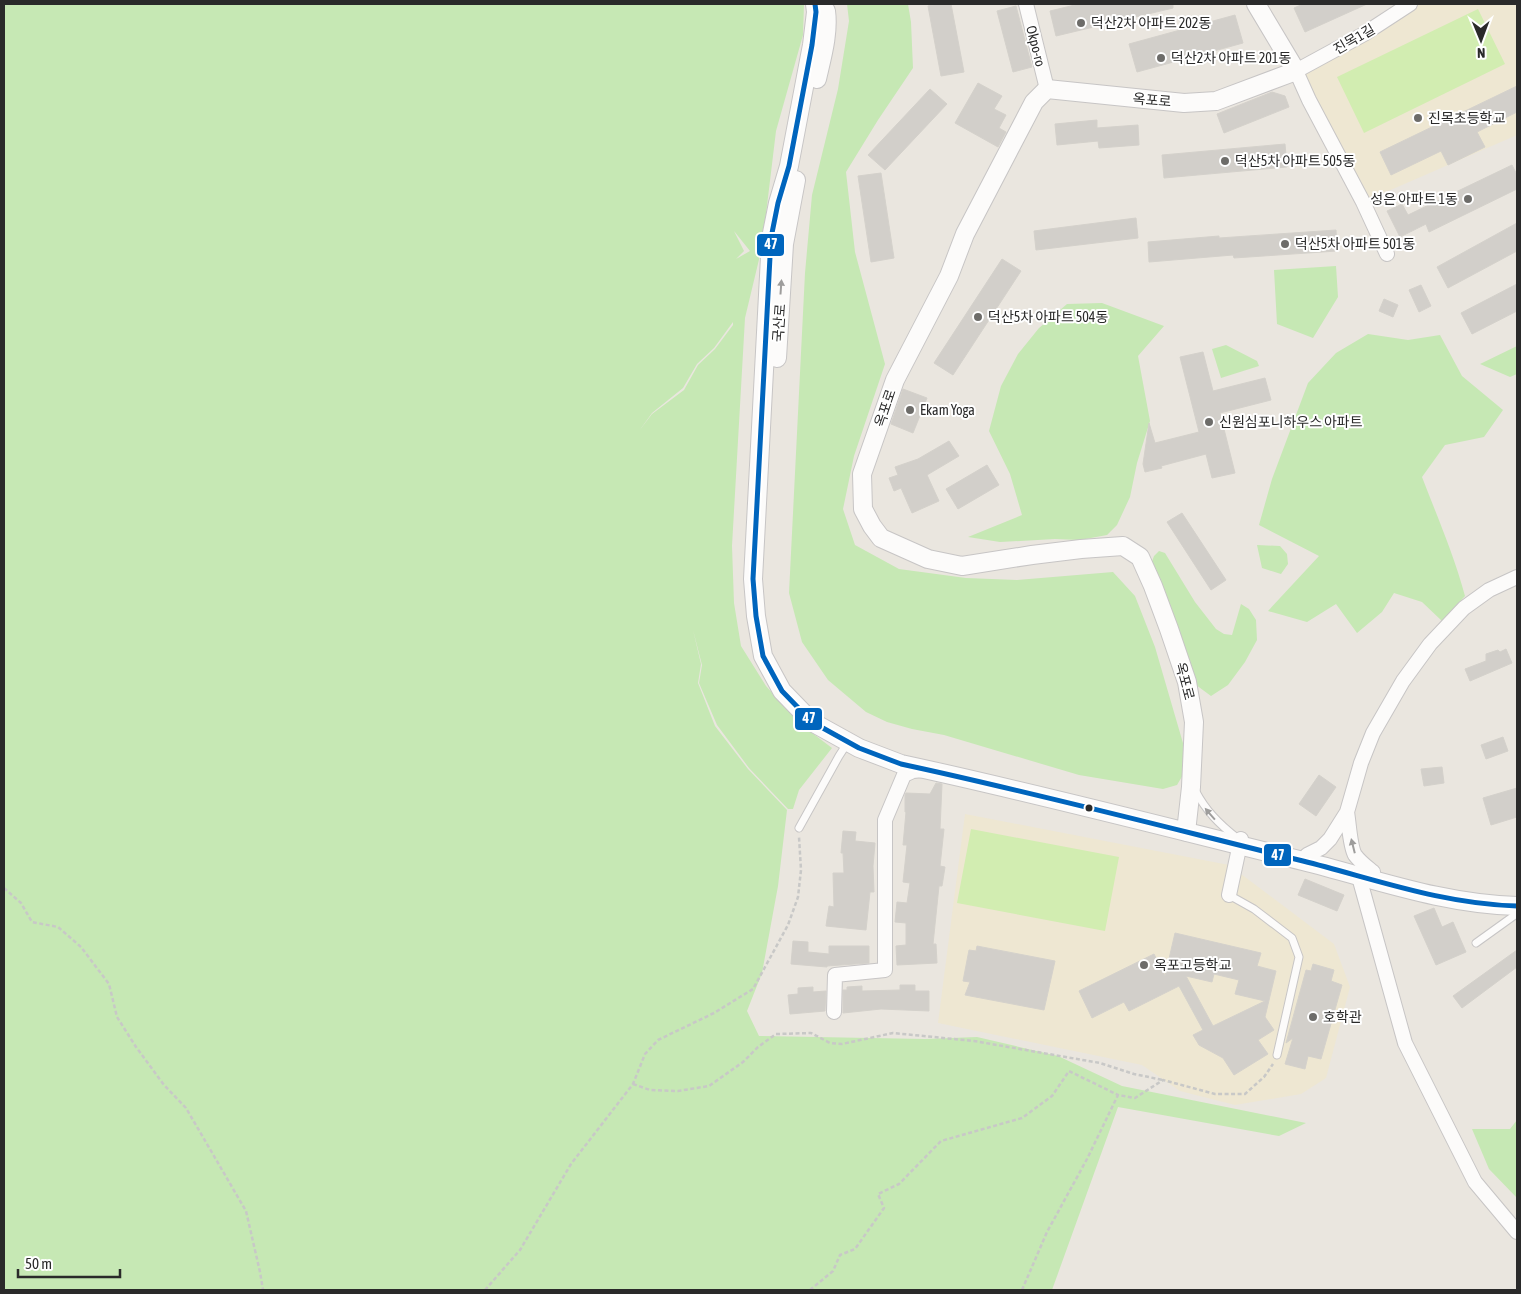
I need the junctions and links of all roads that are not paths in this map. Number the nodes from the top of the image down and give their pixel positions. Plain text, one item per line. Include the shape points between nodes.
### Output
1 (815, 4) edge
2 (825, 4) edge
3 (1026, 4) edge
4 (1256, 4) edge
5 (1410, 4) edge
6 (1296, 71) junction
7 (1047, 89) junction
8 (1387, 254) dead end
9 (1517, 577) edge
10 (848, 742) junction
11 (893, 761) junction
12 (926, 770) junction
13 (904, 776) junction
14 (1191, 783) junction
15 (1346, 812) junction
16 (799, 828) road end
17 (1186, 829) junction
18 (1240, 841) junction
19 (1307, 855) junction
20 (1366, 876) junction
21 (1229, 895) joint
22 (1517, 897) edge
23 (1517, 907) edge
24 (1476, 943) dead end
25 (834, 1012) dead end
26 (1277, 1055) road end
27 (1517, 1220) edge
28 (1517, 1232) edge

1 - 10 street, 국산로 via 810,54 789,166 771,238 752,579 763,656 782,692 812,722
17 -> 2 street, 국산로 via 907,756 862,740 817,712 793,686 776,655 762,580 783,254 791,201 825,44
3 - 7 street, Okpo-ro
4 - 6 street
5 - 6 street, 진목1길 via 1364,34
6 - 7 street, 옥포로 via 1216,101 1184,103
6 - 8 street
7 - 14 street, 옥포로 via 1034,102 894,380 862,474 863,509 881,538 928,559 962,566 1081,548 1123,546 1140,557 1187,682 1194,722
9 - 15 street via 1489,590 1464,608 1424,652 1372,733
10 - 11 street, 국산로
10 - 16 lane
11 - 12 street, 국산로
11 - 13 street
12 - 13 street
12 - 17 street, 국산로
13 - 25 street via 885,820 885,970 835,974
14 - 17 street, 옥포로
18 -> 14 lane via 1203,806
15 - 19 street via 1330,839
20 -> 15 street via 1351,844
17 - 18 street, 국산로
18 - 19 street, 국산로
18 - 20 street, 국산로
18 - 21 street
19 - 20 street, 국산로
20 - 22 street, 국산로 via 1454,893
20 - 23 street, 국산로 via 1402,889 1458,901
20 - 27 street via 1413,1041 1482,1178
20 - 28 street via 1405,1044 1475,1182
21 - 26 lane via 1254,909 1292,938 1299,957
23 - 24 lane via 1515,915

